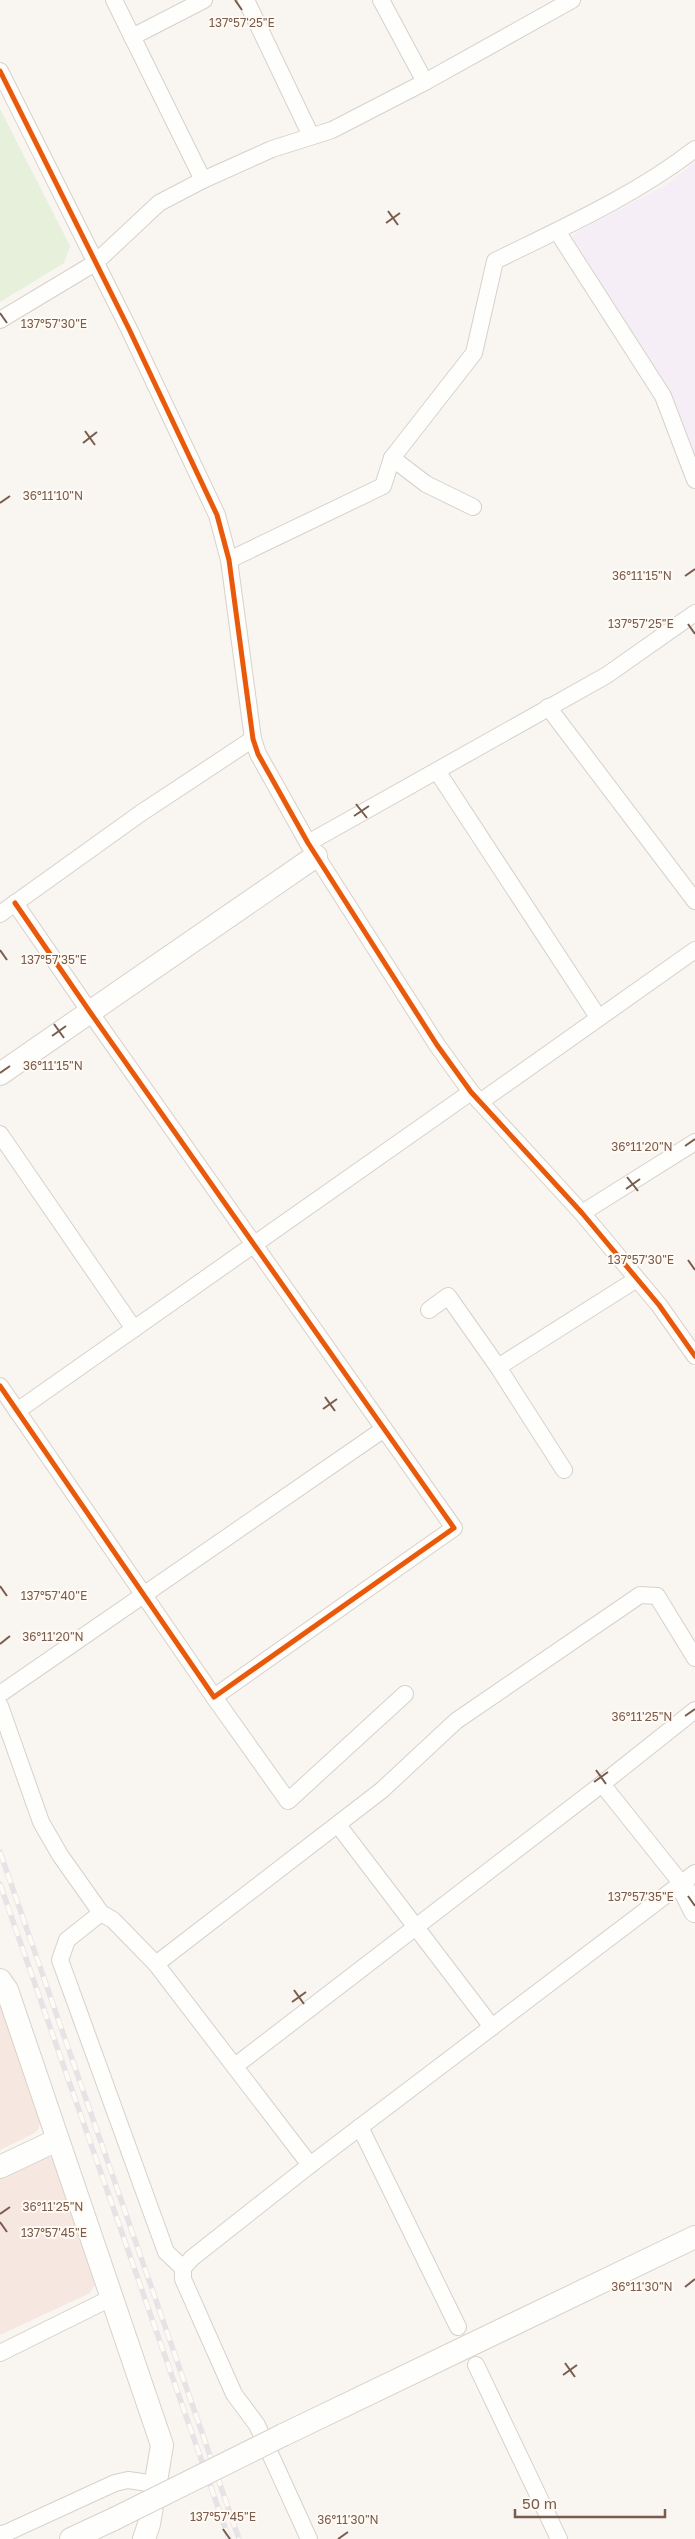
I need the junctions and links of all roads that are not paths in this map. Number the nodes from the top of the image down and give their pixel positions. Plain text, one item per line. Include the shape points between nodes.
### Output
1 (114, 0) edge
2 (204, 0) edge
3 (246, 0) edge
4 (381, 0) edge
5 (572, 0) edge
6 (546, 6) edge
7 (132, 37) junction
8 (0, 71) edge
9 (425, 82) junction
10 (311, 136) junction
11 (695, 149) edge
12 (204, 180) junction
13 (557, 231) junction
14 (95, 263) junction
15 (0, 320) edge
16 (392, 458) junction
17 (695, 480) edge
18 (473, 508) dead end
19 (229, 560) junction
20 (695, 613) edge
21 (548, 708) junction
22 (253, 740) junction
23 (437, 771) junction
24 (312, 850) junction
25 (695, 901) edge
26 (15, 903) junction
27 (0, 914) edge
28 (695, 950) edge
29 (90, 1012) junction
30 (598, 1017) junction
31 (0, 1074) edge
32 (476, 1097) junction
33 (0, 1134) edge
34 (695, 1142) edge
35 (582, 1213) junction
36 (254, 1246) junction
37 (637, 1279) junction
38 (429, 1310) dead end
39 (134, 1328) junction
40 (695, 1356) edge
41 (498, 1367) junction
42 (0, 1386) edge
43 (17, 1411) junction
44 (384, 1429) junction
45 (564, 1470) dead end
46 (145, 1596) junction
47 (693, 1649) edge
48 (0, 1694) edge
49 (405, 1694) dead end
50 (214, 1697) junction
51 (0, 1706) edge
52 (695, 1710) edge
53 (602, 1784) junction
54 (338, 1825) junction
55 (688, 1878) edge
56 (695, 1911) edge
57 (101, 1912) junction
58 (415, 1927) junction
59 (156, 1964) junction
60 (0, 1980) edge
61 (492, 2027) junction
62 (235, 2066) junction
63 (360, 2127) junction
64 (57, 2140) junction
65 (310, 2165) junction
66 (0, 2167) edge
67 (695, 2237) edge
68 (183, 2268) junction
69 (111, 2298) junction
70 (458, 2327) dead end
71 (0, 2353) edge
72 (476, 2365) dead end
73 (156, 2484) junction
74 (0, 2534) edge
75 (71, 2539) edge
76 (144, 2539) edge
77 (309, 2539) edge
78 (559, 2539) edge

1 - 7 street
2 - 7 street
3 - 10 street
4 - 9 street
5 - 6 street
6 - 9 street
7 - 12 street
8 - 14 street
9 - 10 street via 332,130
10 - 12 street via 272,149
11 - 13 street via 670,168
12 - 14 street via 159,203
13 - 16 street via 495,261 474,353
13 - 17 street via 663,396
14 - 15 street
14 - 19 street via 217,515
16 - 18 street via 426,484
16 - 19 street via 383,486
19 - 22 street
20 - 21 street via 608,675
21 - 23 street
21 - 25 street
22 - 24 street
22 - 26 street via 141,813
23 - 24 street
23 - 30 street
24 - 29 street
24 - 32 street via 432,1037
26 - 27 street
26 - 29 street
28 - 30 street
29 - 31 street
29 - 36 street
30 - 32 street
32 - 35 street
32 - 36 street
33 - 39 street
34 - 35 street
35 - 37 street
36 - 39 street
36 - 44 street
37 - 40 street
37 - 41 street
38 - 41 street via 448,1296
39 - 43 street
41 - 45 street
42 - 43 street
43 - 46 street
44 - 46 street
44 - 50 street via 454,1528
46 - 48 street
46 - 50 street
47 - 54 street via 657,1596 640,1595 456,1721 382,1790
49 - 50 street via 288,1801
51 - 57 street via 41,1822
52 - 53 street
53 - 55 street
53 - 58 street
54 - 58 street
54 - 59 street
55 - 56 street
55 - 61 street
57 - 59 street
57 - 68 street via 67,1940 60,1960 166,2252
58 - 61 street
58 - 62 street
59 - 62 street
60 - 64 street via 7,1990
61 - 63 street
62 - 65 street
63 - 65 street
63 - 70 street
64 - 66 street
64 - 69 street
65 - 68 street
67 - 75 street, bridge
68 - 77 street via 183,2279 234,2394 257,2425
69 - 71 street
69 - 73 street via 162,2445
72 - 78 street
73 - 74 street via 128,2480 115,2483
73 - 76 street

